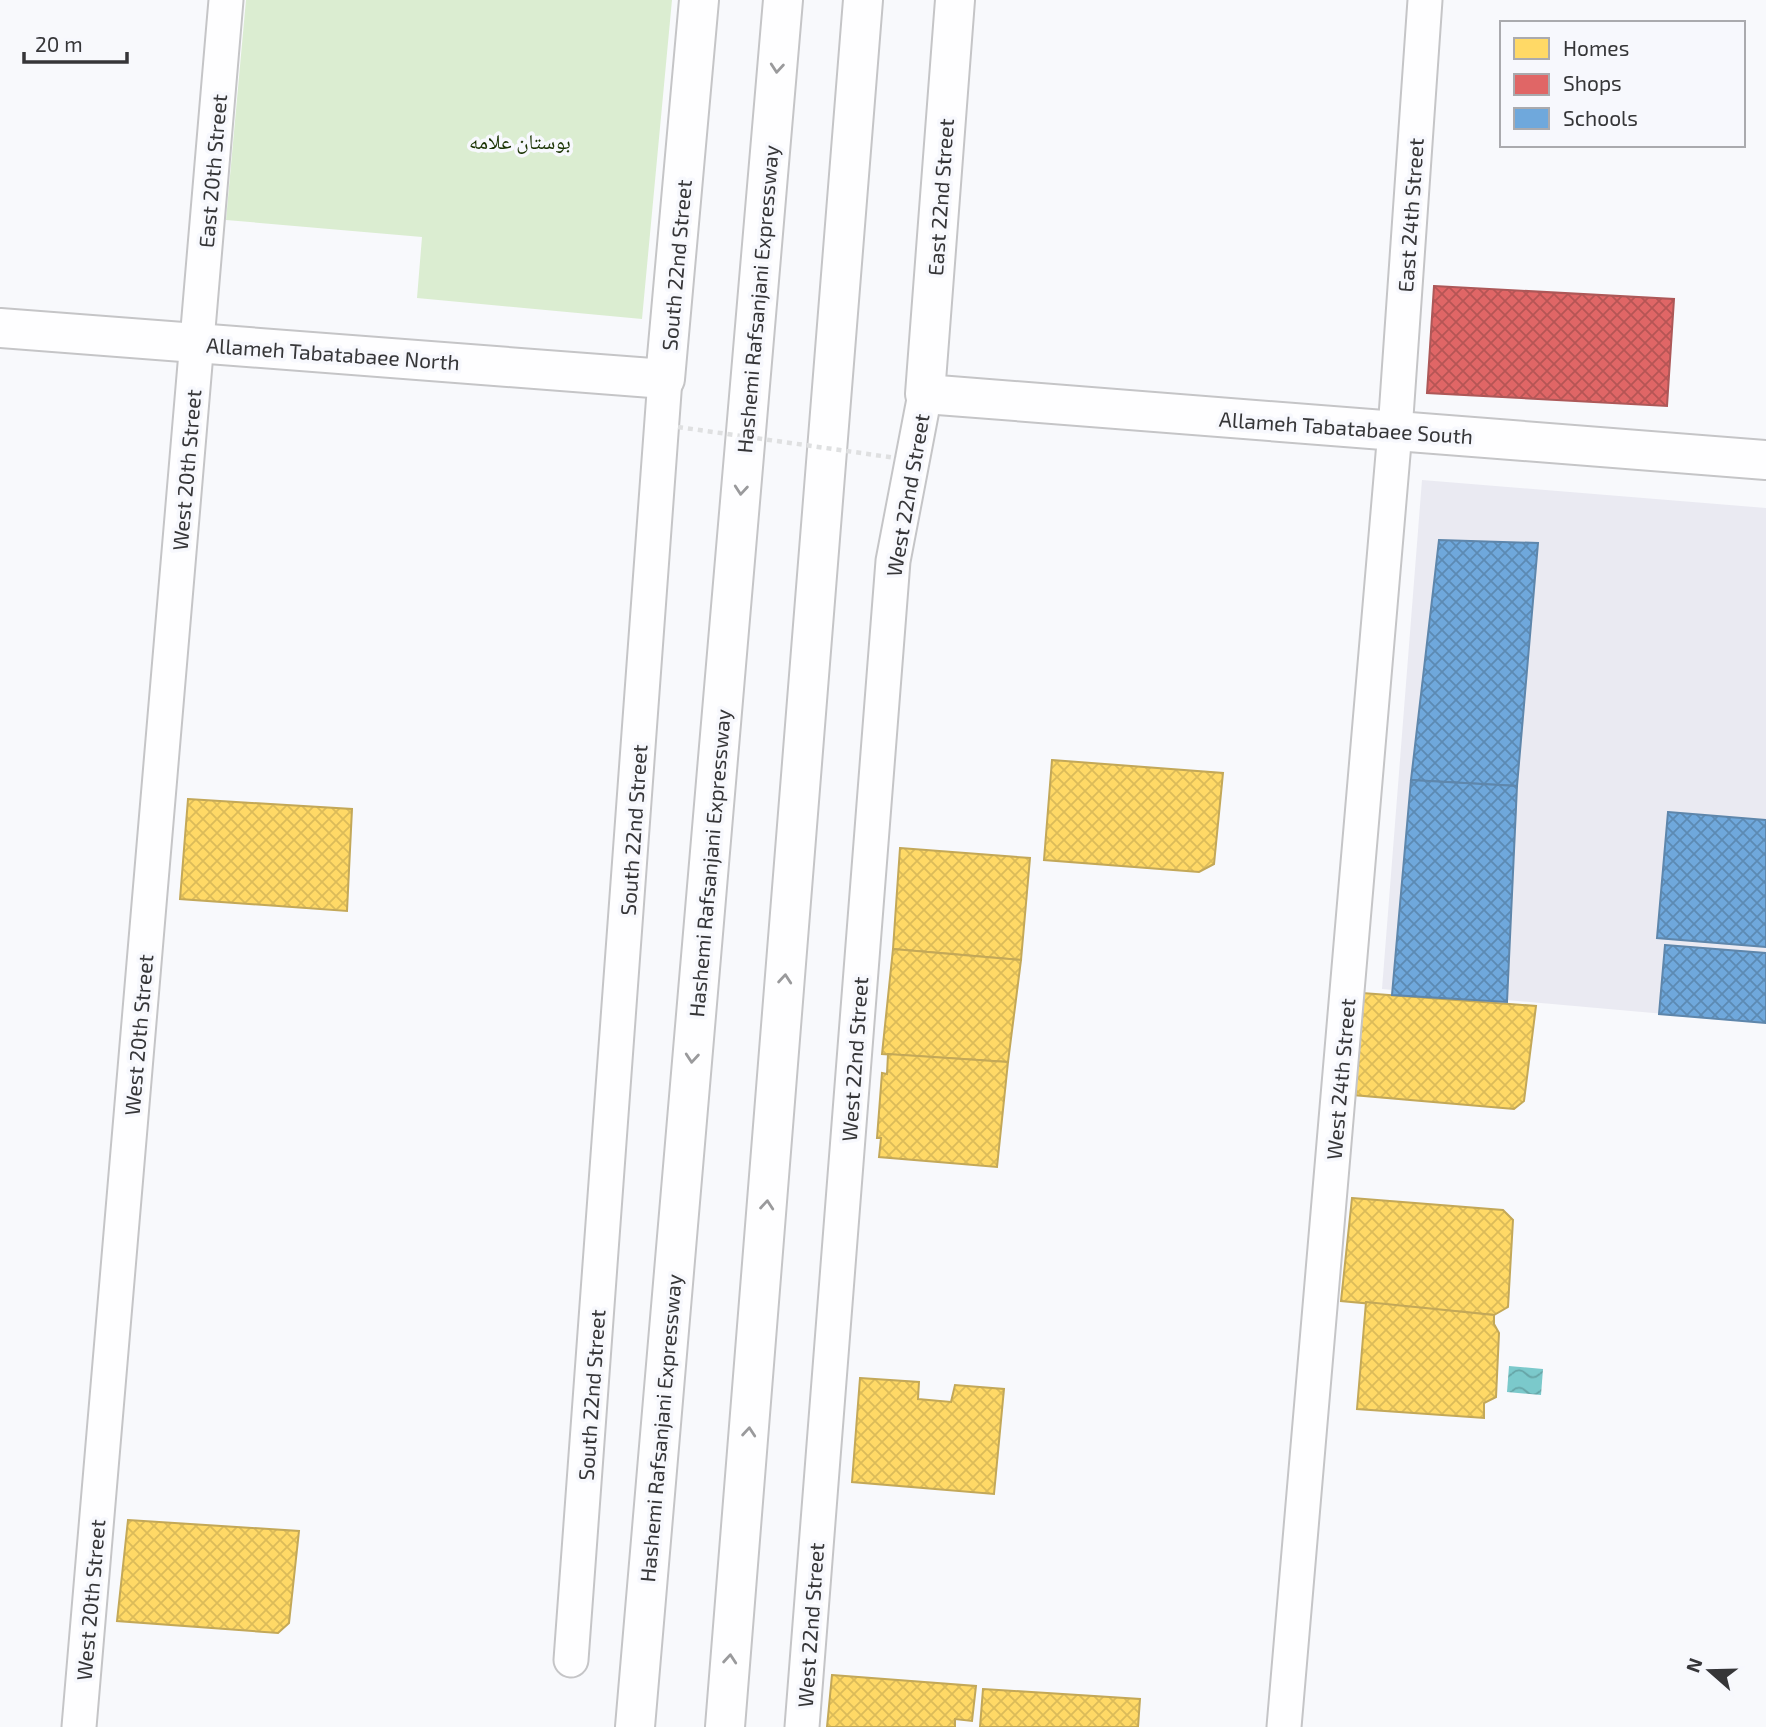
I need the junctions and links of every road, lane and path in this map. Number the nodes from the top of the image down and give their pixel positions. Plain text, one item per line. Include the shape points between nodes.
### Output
1 (226, 0) edge
2 (699, 0) edge
3 (783, 0) edge
4 (863, 0) edge
5 (955, 0) edge
6 (1425, 0) edge
7 (0, 327) edge
8 (197, 343) junction
9 (665, 379) junction
10 (925, 394) junction
11 (678, 427) dead end
12 (1395, 431) junction
13 (896, 458) dead end
14 (1766, 460) edge
15 (643, 1627) junction
16 (571, 1660) dead end
17 (79, 1727) edge
18 (620, 1727) edge
19 (635, 1727) edge
20 (725, 1727) edge
21 (802, 1727) edge
22 (1284, 1727) edge

1 - 8 street, East 20th Street
2 - 9 main road, South 22nd Street
3 -> 15 main road, Hashemi Rafsanjani Expressway
20 -> 4 main road
5 - 10 main road, East 22nd Street
6 - 12 street, East 24th Street
7 - 8 main road, Allameh Tabatabaee North
8 - 9 main road, Allameh Tabatabaee North
8 - 17 street, West 20th Street
9 - 16 street, South 22nd Street
10 - 12 main road, Allameh Tabatabaee South
10 - 21 street, West 22nd Street via 893,561
11 - 13 path, bridge
12 - 14 main road, Allameh Tabatabaee South
12 - 22 street, West 24th Street
15 - 18 main road
15 - 19 main road, Hashemi Rafsanjani Expressway

